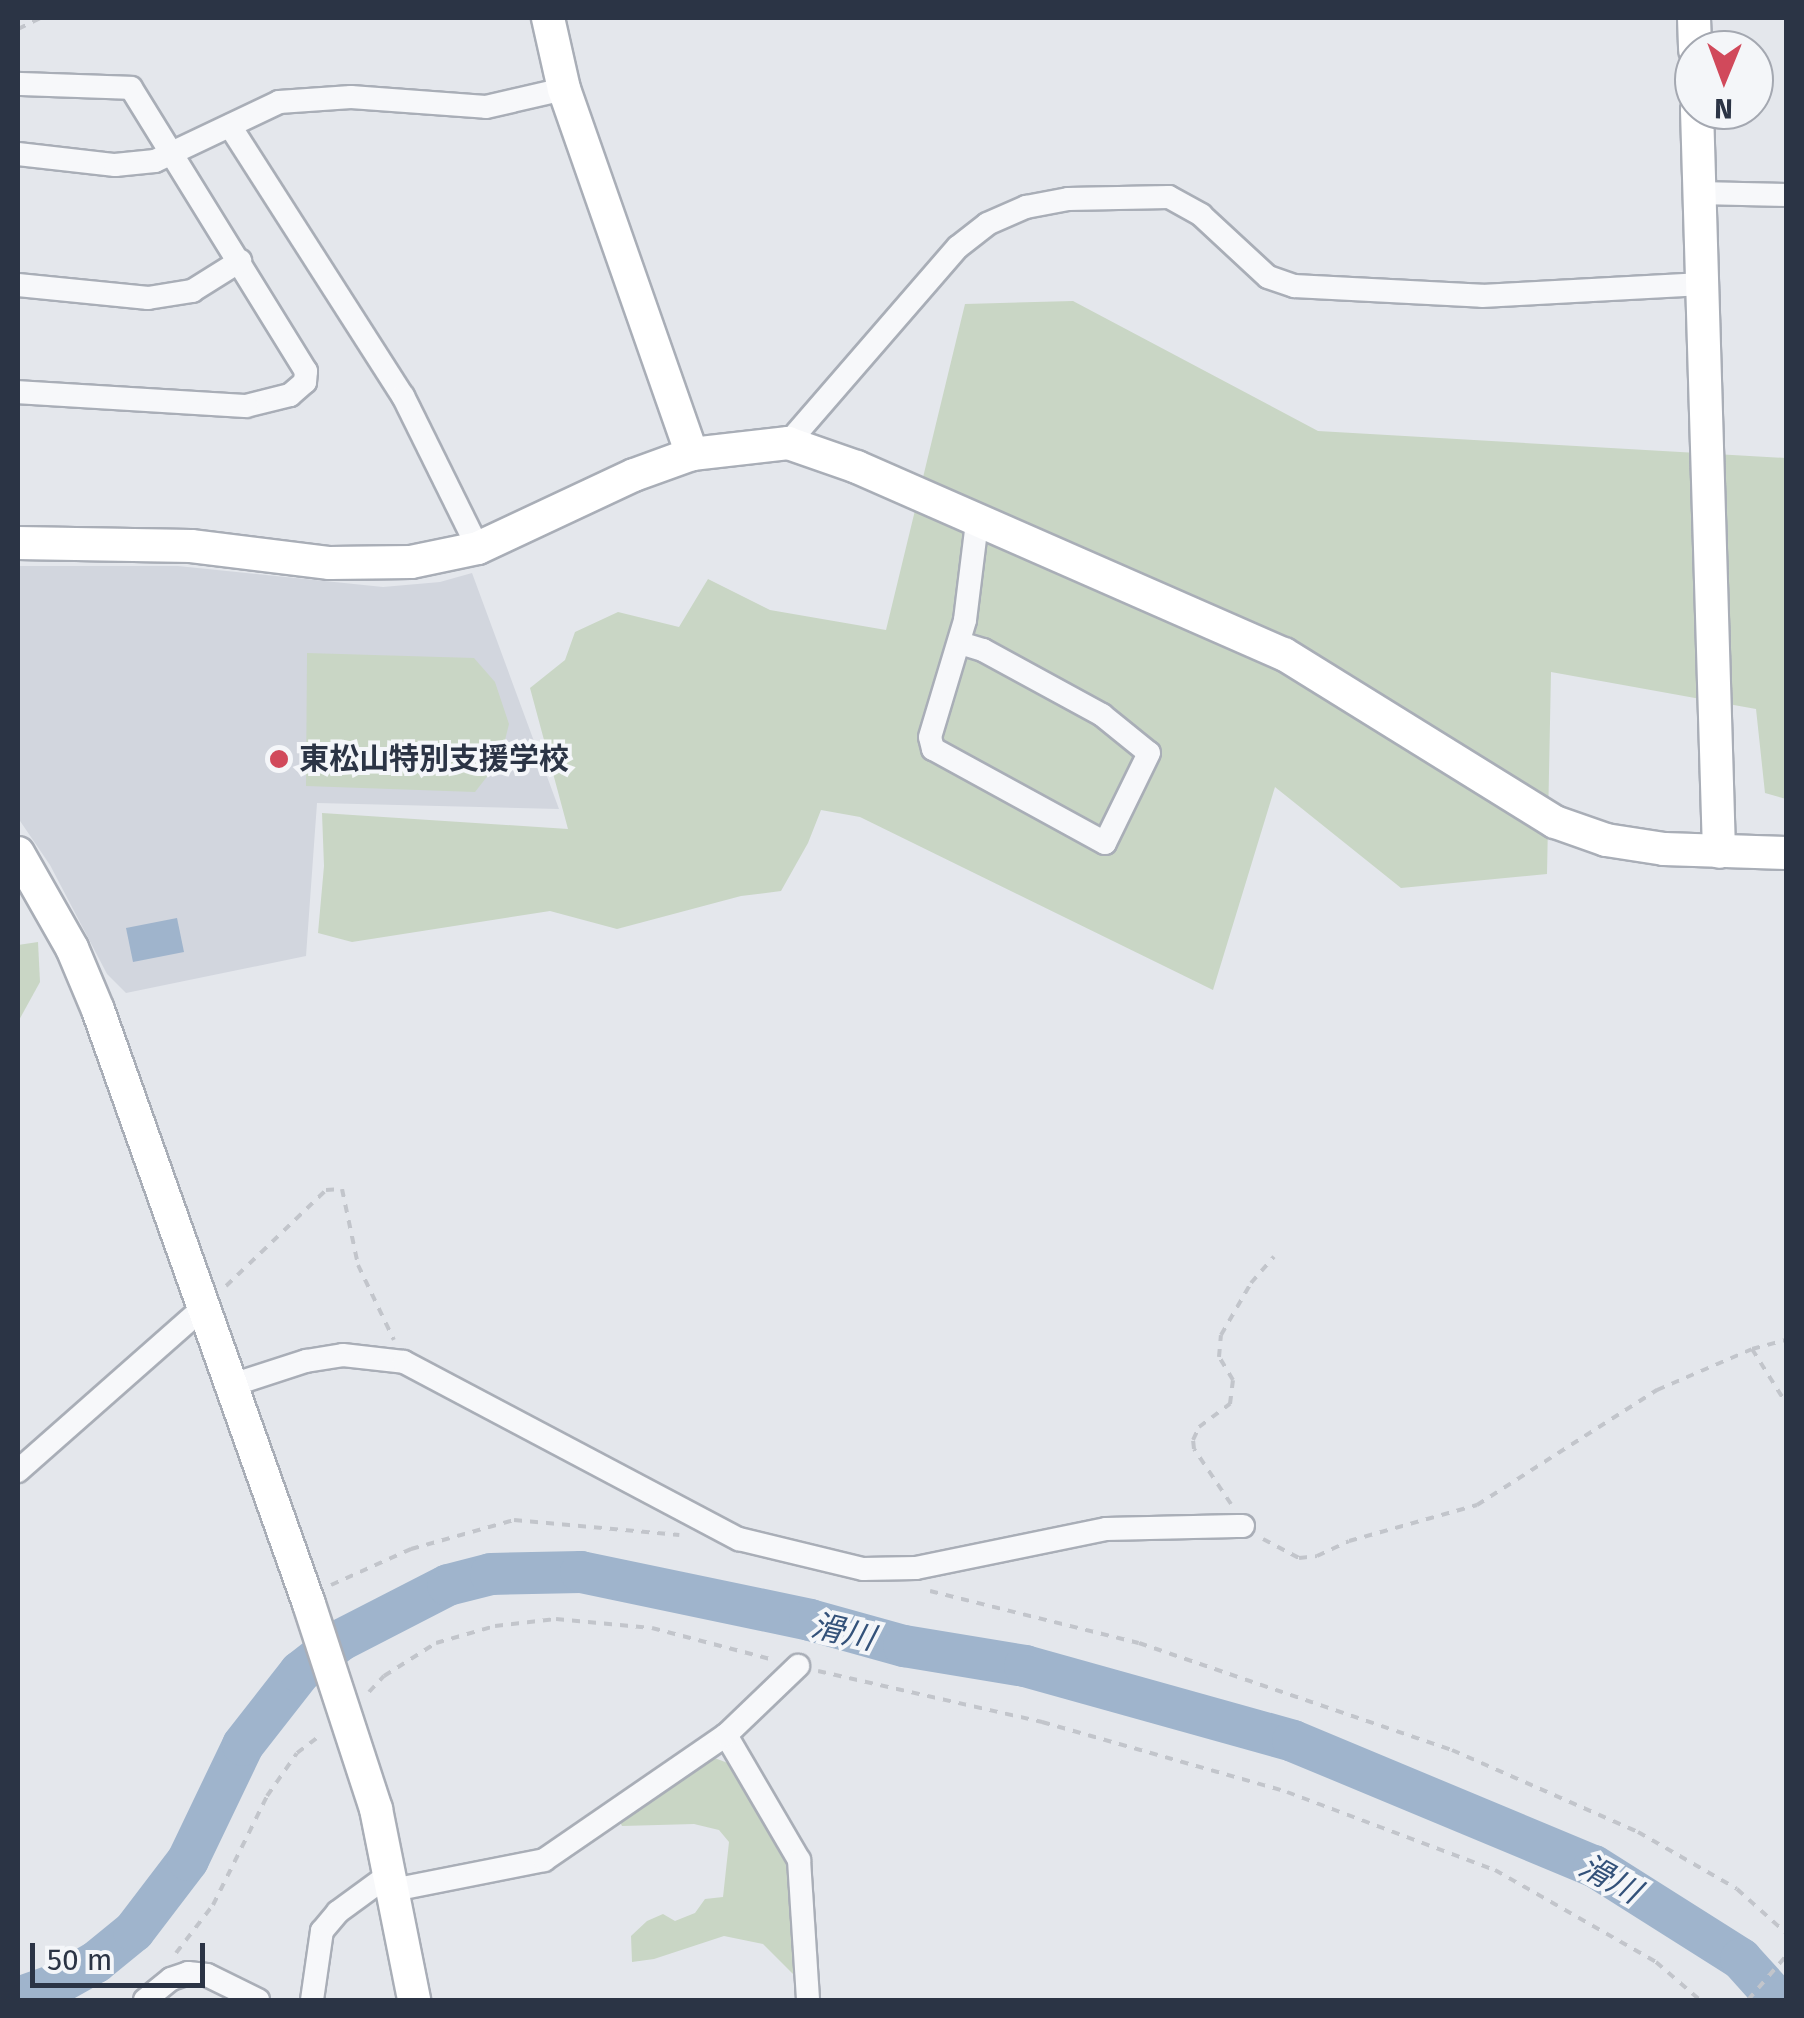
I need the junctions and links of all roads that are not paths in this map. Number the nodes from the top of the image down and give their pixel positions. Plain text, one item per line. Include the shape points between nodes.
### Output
1 (548, 18) edge
2 (18, 84) edge
3 (564, 89) junction
4 (230, 126) junction
5 (1697, 130) edge
6 (18, 154) edge
7 (174, 156) junction
8 (1699, 192) junction
9 (1786, 195) edge
10 (240, 261) junction
11 (18, 284) edge
12 (1702, 284) junction
13 (18, 392) edge
14 (788, 442) junction
15 (692, 454) junction
16 (977, 522) junction
17 (18, 543) edge
18 (478, 548) junction
19 (960, 642) junction
20 (1720, 852) junction
21 (18, 853) edge
22 (1786, 854) edge
23 (28, 893) edge
24 (205, 1306) junction
25 (232, 1385) junction
26 (18, 1471) edge
27 (1242, 1526) road end
28 (798, 1666) road end
29 (726, 1735) junction
30 (392, 1882) junction
31 (145, 2000) edge
32 (258, 2000) edge
33 (312, 2000) edge
34 (414, 2000) edge
35 (808, 2000) edge

1 - 3 street
2 - 7 street via 132,88
3 - 4 street via 486,107 313,96 278,102
3 - 15 street
4 - 7 street
4 - 18 street via 403,396
5 - 8 street
6 - 7 street via 115,165
7 - 10 street
8 - 9 street
8 - 12 street
10 - 11 street via 192,291 170,296
10 - 13 street via 306,371 305,382 290,395 246,406
12 - 14 street via 1482,296 1294,286 1268,277 1201,214 1168,196 1068,199 986,224 958,247
12 - 20 street
14 - 15 street
14 - 16 street
15 - 18 street
16 - 19 street
16 - 20 street via 1284,654 1555,822 1606,840
17 - 18 street via 191,546 354,564 411,562
19 - 19 street via 930,737 933,749 1104,842 1149,753 1102,716
20 - 22 street
21 - 23 street
23 - 24 street via 98,1010
24 - 25 street
24 - 26 street
25 - 27 street via 343,1355 404,1362 738,1539 885,1571 1106,1528
25 - 30 street via 376,1809
28 - 29 street
29 - 30 street via 544,1860
29 - 35 street via 799,1860
30 - 33 street via 338,1912 322,1931
30 - 34 street
31 - 32 street via 188,1973 207,1974

